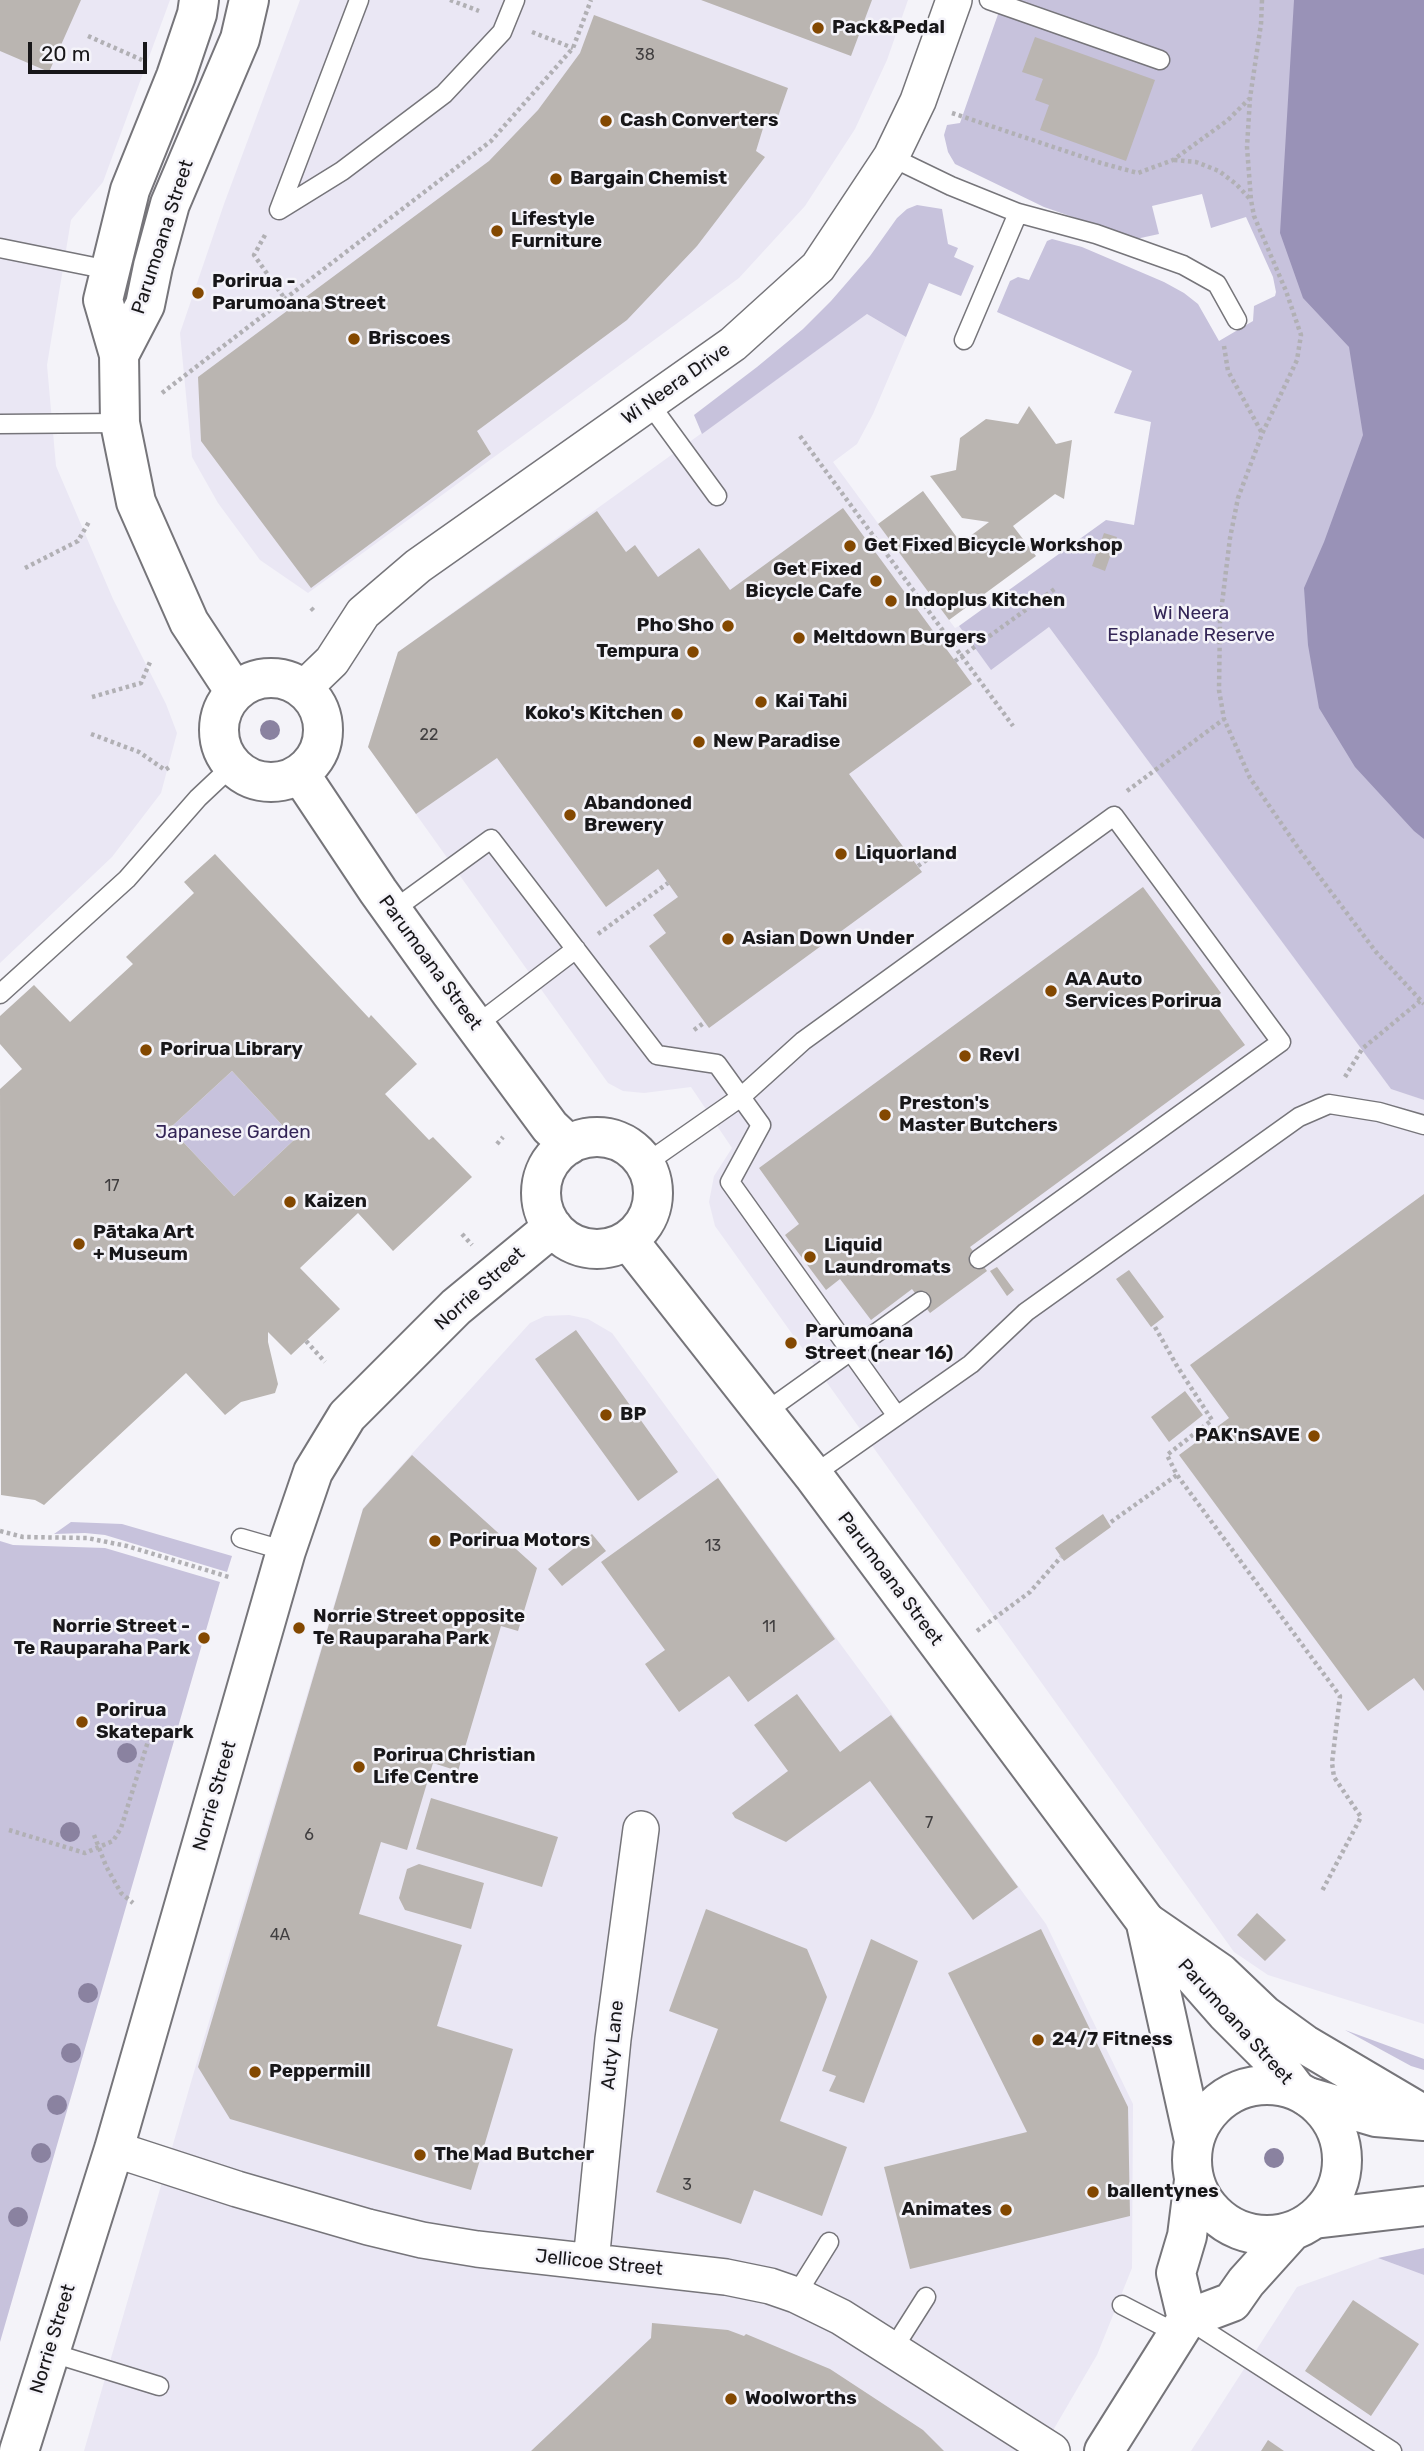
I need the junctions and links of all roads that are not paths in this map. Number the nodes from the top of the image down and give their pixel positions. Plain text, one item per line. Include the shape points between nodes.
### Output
1 (199, 0) edge
2 (249, 0) edge
3 (359, 0) edge
4 (514, 0) edge
5 (954, 0) edge
6 (989, 0) edge
7 (1160, 60) dead end
8 (891, 157) junction
9 (1018, 213) junction
10 (0, 248) edge
11 (109, 270) junction
12 (1237, 320) dead end
13 (964, 340) dead end
14 (119, 355) junction
15 (649, 403) junction
16 (120, 423) junction
17 (0, 424) edge
18 (717, 496) dead end
19 (303, 689) junction
20 (235, 692) junction
21 (232, 766) junction
22 (300, 774) junction
23 (392, 911) junction
24 (576, 950) junction
25 (0, 994) edge
26 (475, 1026) junction
27 (741, 1097) junction
28 (1424, 1125) edge
29 (569, 1144) junction
30 (645, 1164) junction
31 (553, 1227) junction
32 (628, 1240) junction
33 (979, 1259) dead end
34 (921, 1301) dead end
35 (851, 1350) junction
36 (764, 1413) junction
37 (897, 1416) junction
38 (813, 1475) junction
39 (242, 1538) dead end
40 (286, 1551) junction
41 (640, 1829) dead end
42 (1146, 1922) junction
43 (1303, 2094) junction
44 (1424, 2115) edge
45 (1424, 2121) edge
46 (1194, 2141) junction
47 (114, 2149) junction
48 (1194, 2180) junction
49 (1424, 2206) edge
50 (1303, 2225) junction
51 (829, 2242) dead end
52 (591, 2262) junction
53 (796, 2295) junction
54 (926, 2297) dead end
55 (1122, 2305) dead end
56 (1182, 2327) junction
57 (893, 2349) junction
58 (49, 2352) junction
59 (159, 2386) dead end
60 (19, 2451) edge
61 (1052, 2451) edge
62 (1104, 2451) edge
63 (1392, 2451) edge

1 - 11 main road, Parumoana Street via 176,76 130,190
2 - 14 main road, Parumoana Street via 240,39 170,204 145,305
3 - 4 lane via 279,210 342,171 444,94 502,32
5 - 8 street, Wi Neera Drive via 918,101
6 - 7 lane
8 - 9 lane
8 - 15 street, Wi Neera Drive via 818,267 733,344
9 - 12 lane via 1183,265 1217,284
9 - 13 lane
10 - 11 lane
11 - 14 main road, Parumoana Street via 103,300
14 - 16 main road, Parumoana Street
15 - 18 lane
15 - 19 street, Wi Neera Drive via 418,566 363,613 332,661
16 - 17 lane
16 - 20 main road, Parumoana Street via 136,502 188,622
19 - 20 main road via 284,680 263,679
19 - 22 main road via 321,715 323,732 313,763
20 - 21 main road via 221,714 218,732
21 - 22 main road via 262,782 282,782
21 - 25 lane via 127,879
22 - 23 main road, Parumoana Street
23 - 24 lane via 491,839
23 - 26 main road, Parumoana Street
24 - 26 lane
24 - 27 lane via 657,1055 717,1064
26 - 29 main road, Parumoana Street via 550,1127
27 - 30 lane
27 - 33 lane via 803,1041 1114,816 1281,1042
27 - 35 lane via 761,1125 730,1182
28 - 37 lane via 1329,1104 1299,1117 1037,1305 971,1364
29 - 30 main road via 589,1138 611,1139 631,1148
29 - 31 main road via 553,1158 541,1187 543,1208
30 - 32 main road via 653,1184 652,1205 644,1225
31 - 32 main road via 568,1241 588,1248 609,1248
31 - 40 main road, Norrie Street via 456,1307 347,1416 313,1472
32 - 36 main road, Parumoana Street
34 - 35 lane
35 - 36 lane
35 - 37 lane
36 - 38 main road, Parumoana Street
37 - 38 lane
38 - 42 main road, Parumoana Street
39 - 40 lane
40 - 47 main road, Norrie Street
41 - 52 street, Auty Lane
42 - 43 main road, Parumoana Street
42 - 44 main road via 1220,1973 1264,2015 1304,2044
42 - 46 main road, Parumoana Street
43 - 45 main road via 1376,2117
43 - 46 main road via 1265,2085 1234,2092 1208,2112
43 - 50 main road via 1328,2117 1342,2157 1339,2184 1332,2197
46 - 48 main road
47 - 52 street, Jellicoe Street via 368,2227 477,2249
47 - 58 main road, Norrie Street
48 - 50 main road via 1206,2204 1238,2230 1265,2235
48 - 56 main road via 1187,2236 1176,2273
49 - 50 main road
50 - 56 main road via 1231,2302
51 - 53 lane
52 - 53 street, Jellicoe Street via 726,2277
53 - 57 street, Jellicoe Street
54 - 57 lane
55 - 56 lane
56 - 62 main road
56 - 63 lane
57 - 61 street, Jellicoe Street
58 - 59 lane
58 - 60 main road, Norrie Street

